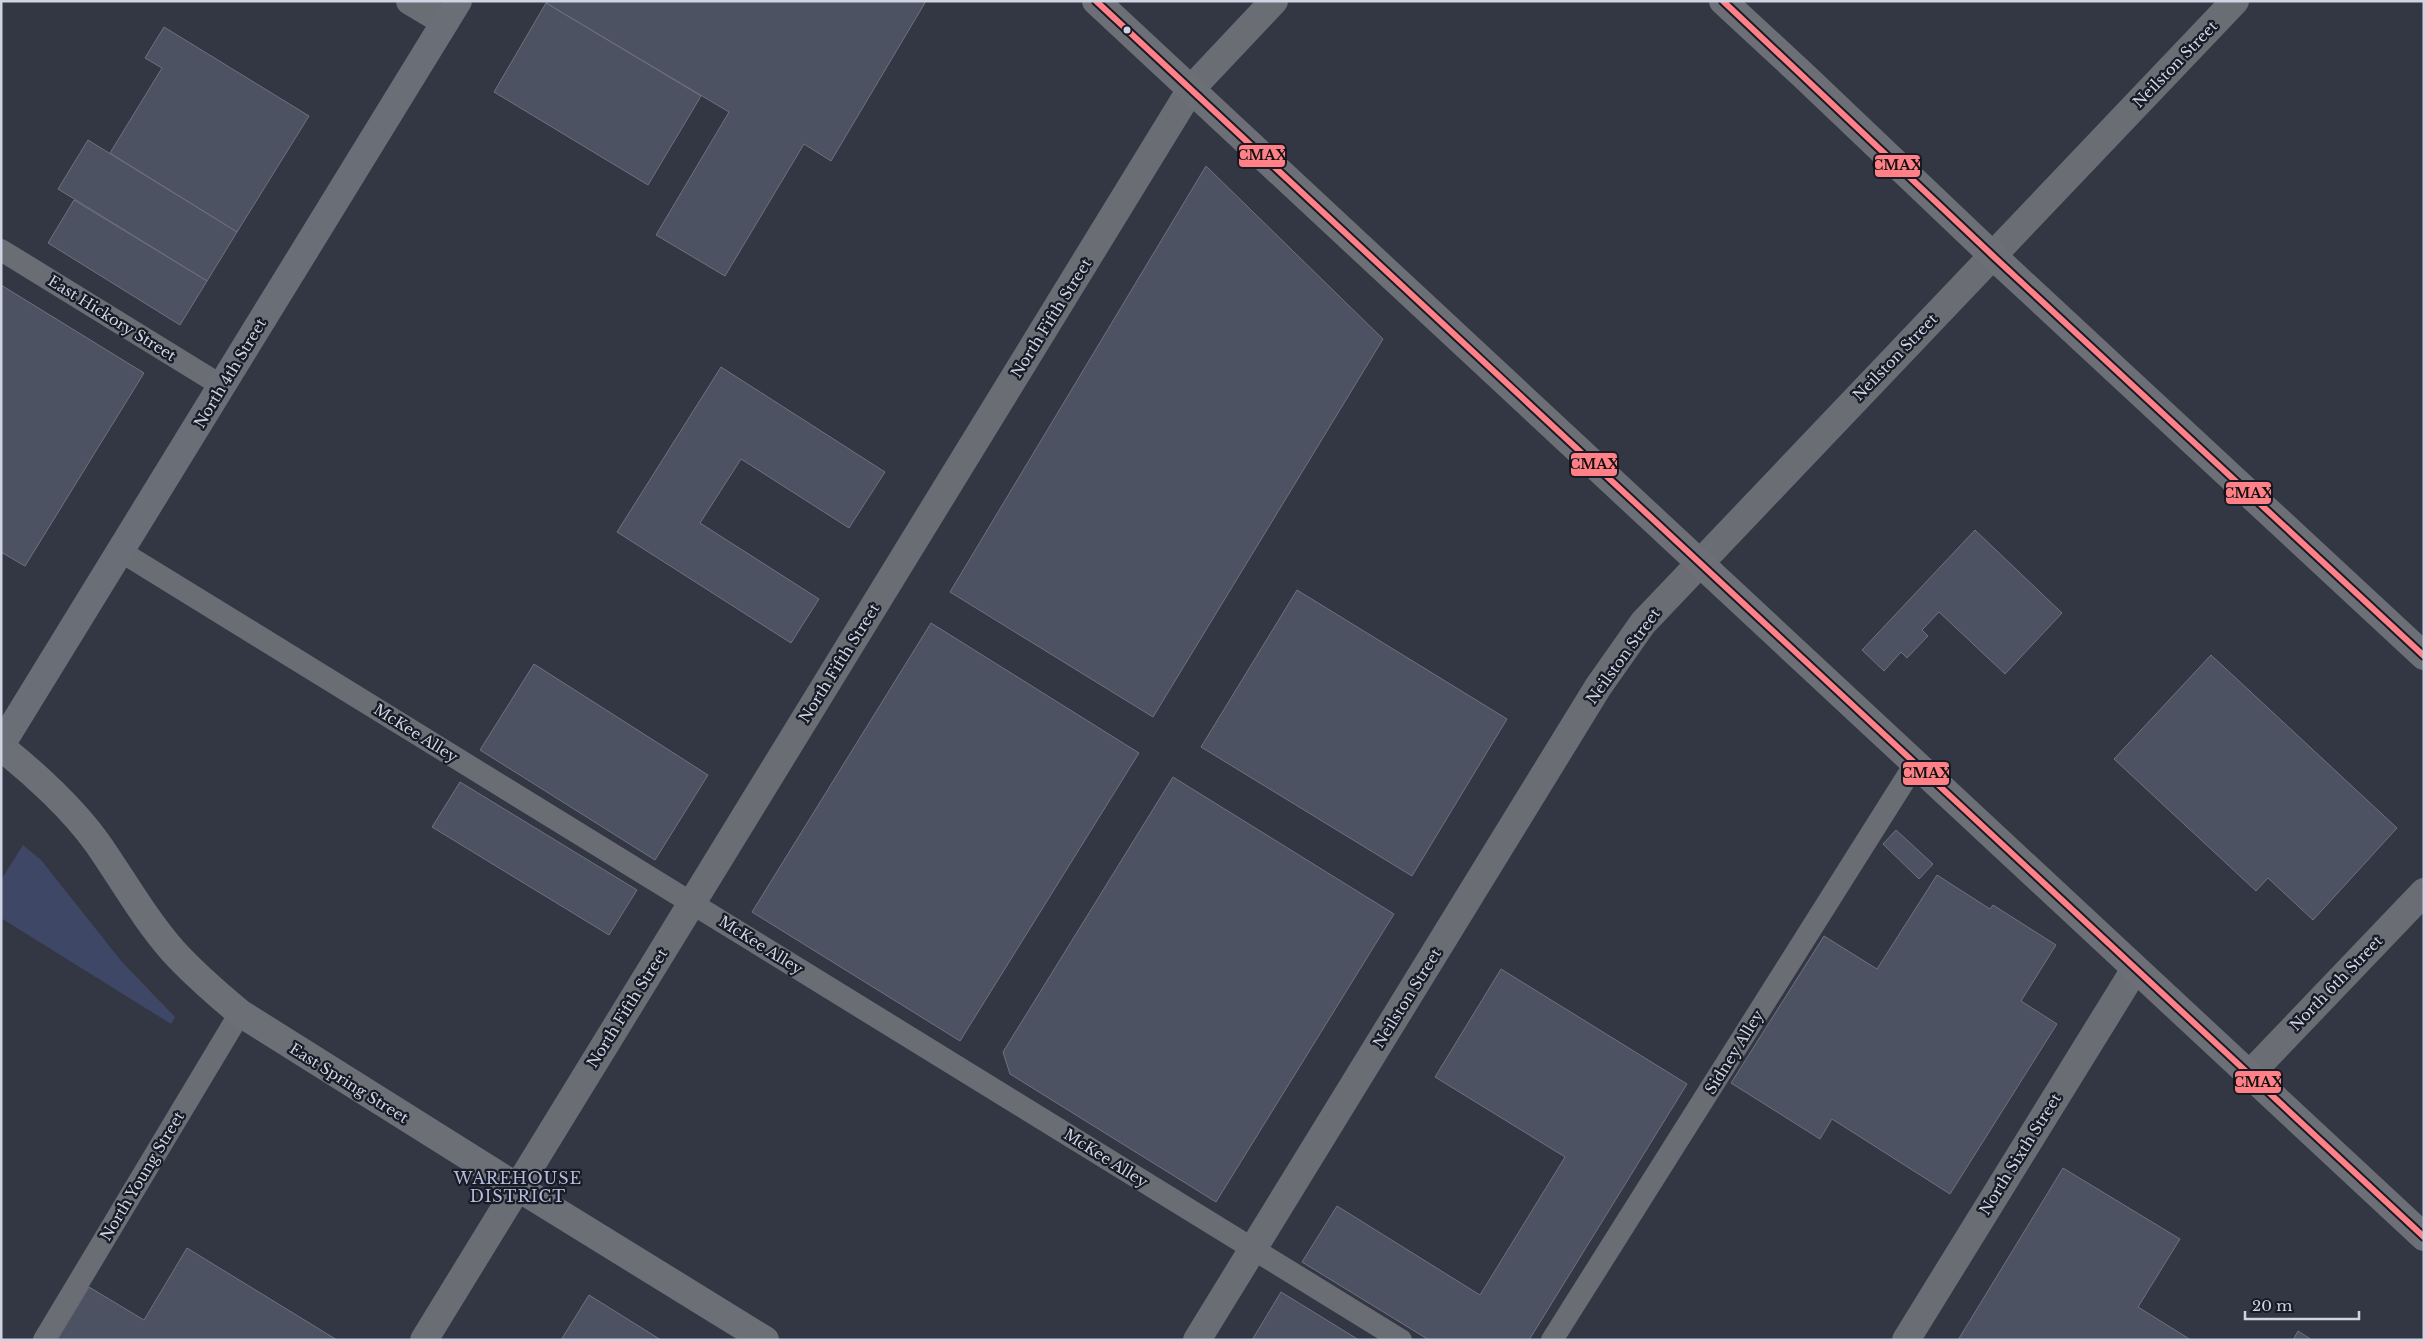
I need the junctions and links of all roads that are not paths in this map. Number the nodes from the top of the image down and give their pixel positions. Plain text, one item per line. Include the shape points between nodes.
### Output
1 (410, 1) edge
2 (1096, 1) edge
3 (1274, 1) edge
4 (1723, 1) edge
5 (2235, 1) edge
6 (452, 12) edge
7 (1191, 90) junction
8 (1, 250) edge
9 (1992, 255) junction
10 (222, 386) junction
11 (120, 551) junction
12 (1699, 562) junction
13 (2424, 656) edge
14 (1, 746) edge
15 (1915, 764) junction
16 (2424, 892) edge
17 (692, 903) junction
18 (2135, 968) junction
19 (240, 1013) junction
20 (2249, 1075) junction
21 (517, 1188) junction
22 (2424, 1237) edge
23 (1253, 1249) junction
24 (44, 1340) edge
25 (424, 1340) edge
26 (765, 1340) edge
27 (1197, 1340) edge
28 (1401, 1340) edge
29 (1552, 1340) edge
30 (1906, 1340) edge

1 - 6 street
2 - 7 main road
3 - 7 street, North Fifth Street
4 - 9 main road
5 - 9 street, Neilston Street
6 - 10 main road, North 4th Street
7 - 12 main road
7 - 17 street, North Fifth Street
8 - 10 lane, East Hickory Street
9 - 12 street, Neilston Street
9 - 13 main road
10 - 11 main road, North 4th Street
11 - 14 main road, North 4th Street
11 - 17 lane, McKee Alley
12 - 15 main road
12 - 23 street, Neilston Street via 1643,622 1598,687
14 - 19 main road, East Spring Street via 50,790 97,842 172,950 202,982
15 - 18 main road
15 - 29 lane, Sidney Alley
16 - 20 street, North 6th Street
17 - 21 street, North Fifth Street
17 - 23 lane, McKee Alley
18 - 20 main road
18 - 30 street, North Sixth Street
19 - 21 main road, East Spring Street
19 - 24 lane, North Young Street
20 - 22 main road
21 - 25 street, North Fifth Street
21 - 26 main road, East Spring Street
23 - 27 street, Neilston Street
23 - 28 lane, McKee Alley

